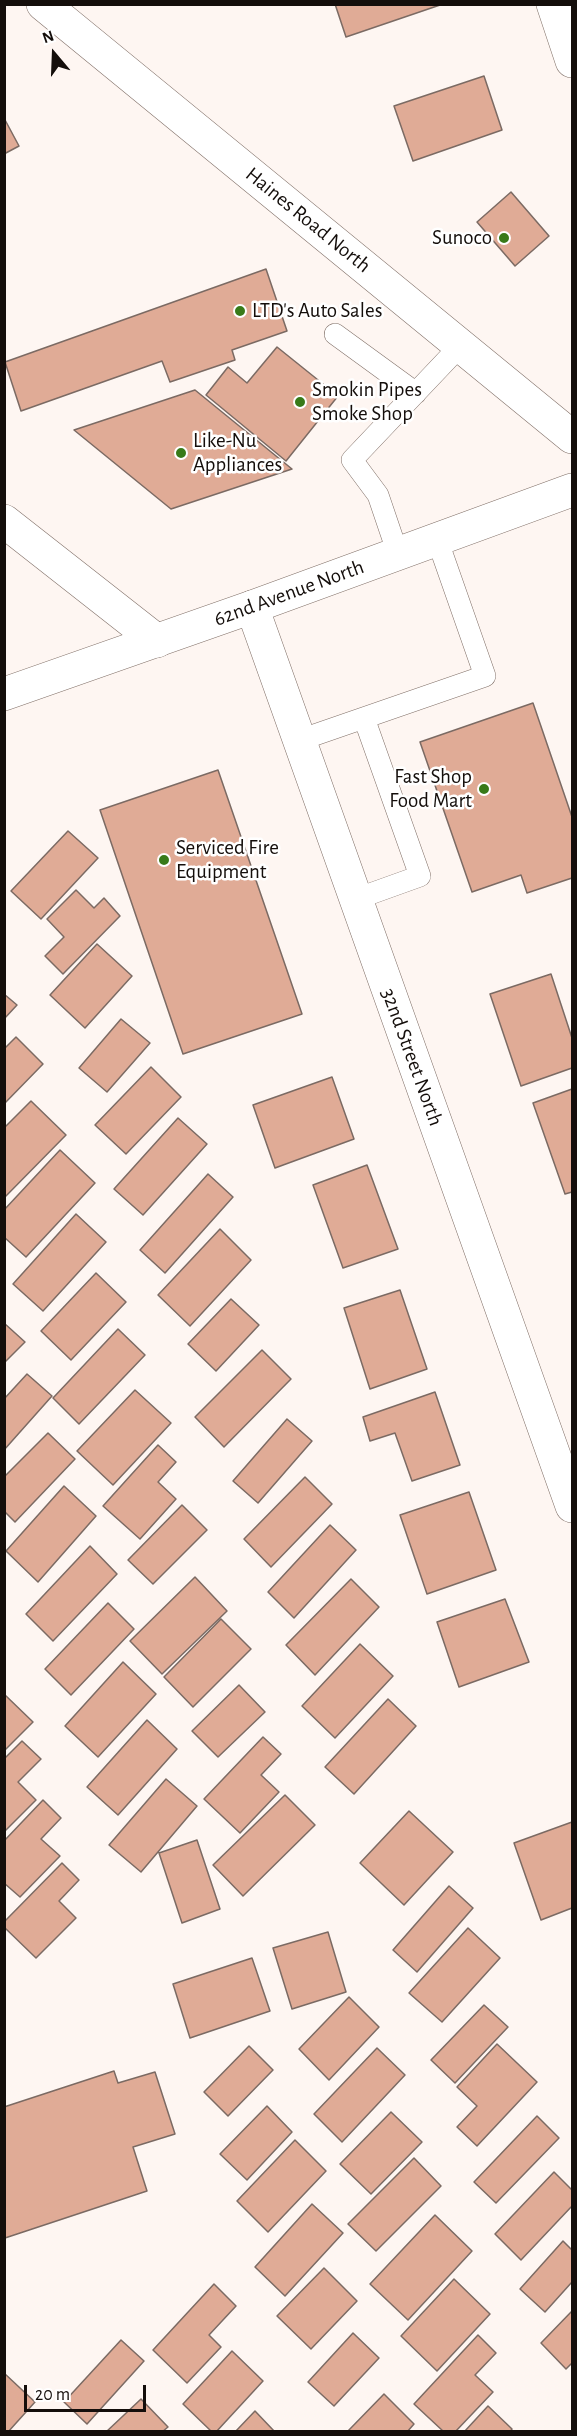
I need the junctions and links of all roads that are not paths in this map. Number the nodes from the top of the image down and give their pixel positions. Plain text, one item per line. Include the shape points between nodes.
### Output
1 (42, 4) edge
2 (553, 4) edge
3 (573, 61) edge
4 (335, 334) dead end
5 (461, 345) junction
6 (416, 393) junction
7 (573, 437) edge
8 (573, 490) edge
9 (4, 521) edge
10 (437, 539) junction
11 (398, 554) junction
12 (252, 607) junction
13 (157, 641) junction
14 (4, 694) edge
15 (364, 718) junction
16 (300, 740) junction
17 (356, 899) junction
18 (573, 1506) edge

1 - 5 street, Haines Road North
2 - 3 street
4 - 6 lane
5 - 6 lane
5 - 7 street, Haines Road North
6 - 11 lane via 352,460 378,495
8 - 10 street, 62nd Avenue North
9 - 13 street
10 - 11 street, 62nd Avenue North
10 - 15 lane via 485,676
11 - 12 street, 62nd Avenue North
12 - 13 street, 62nd Avenue North
12 - 16 street, 32nd Street North
13 - 14 street, 62nd Avenue North
15 - 16 lane
15 - 17 lane via 420,876
16 - 17 street, 32nd Street North
17 - 18 street, 32nd Street North

